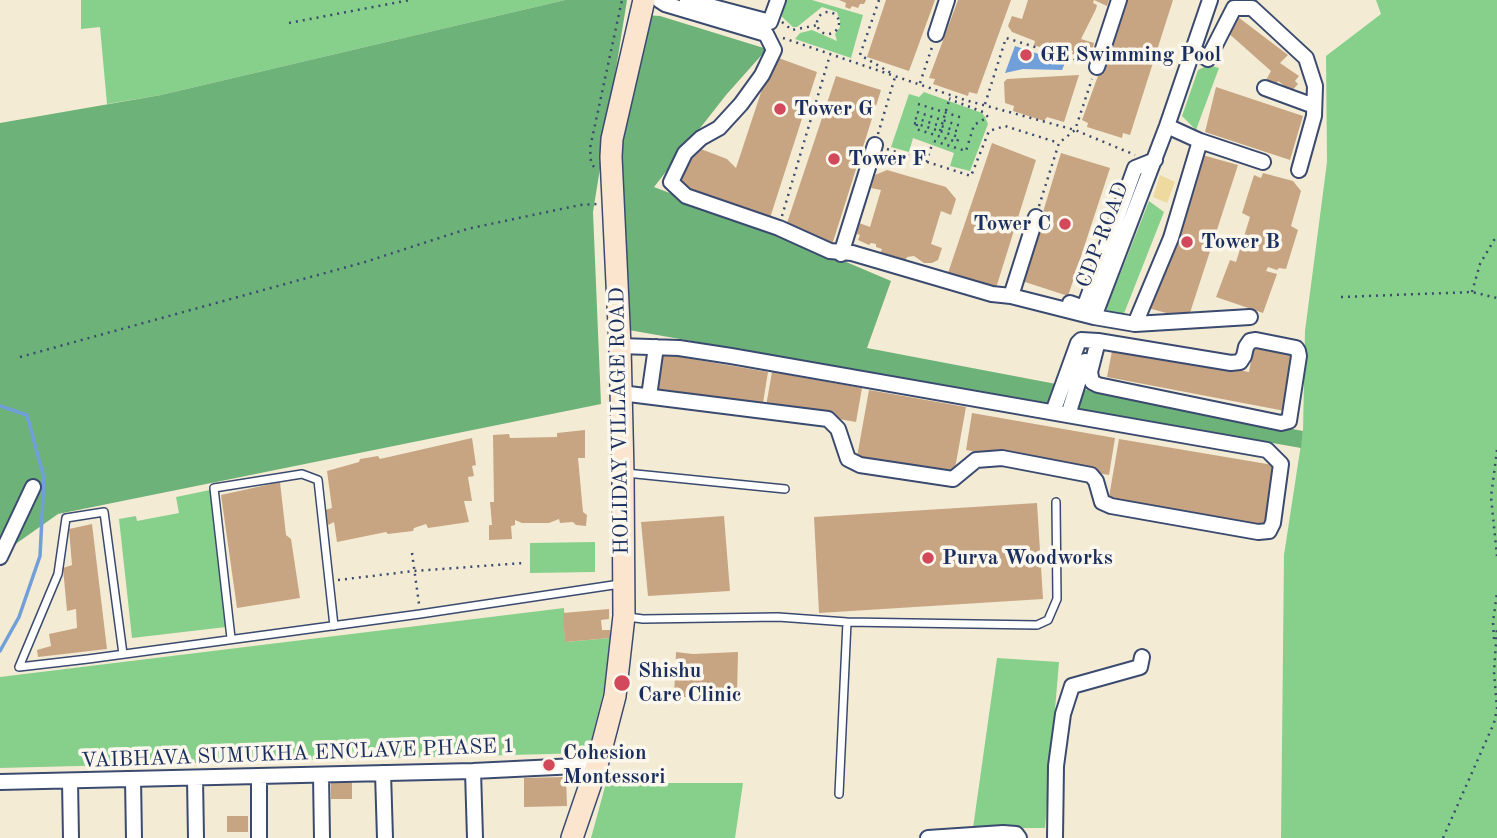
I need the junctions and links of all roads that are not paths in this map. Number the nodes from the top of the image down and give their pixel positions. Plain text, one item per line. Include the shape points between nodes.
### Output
1 (644, 0) edge
2 (659, 0) edge
3 (687, 0) edge
4 (778, 0) edge
5 (947, 0) edge
6 (1119, 0) edge
7 (1210, 0) edge
8 (936, 34) road end
9 (1193, 50) junction
10 (1097, 67) road end
11 (1265, 88) dead end
12 (1314, 106) junction
13 (1167, 126) junction
14 (1200, 141) junction
15 (875, 145) road end
16 (1154, 160) junction
17 (1263, 162) dead end
18 (1299, 170) dead end
19 (1036, 217) road end
20 (841, 254) junction
21 (1011, 296) junction
22 (1094, 317) junction
23 (1250, 317) dead end
24 (1135, 324) junction
25 (1094, 340) junction
26 (620, 345) junction
27 (656, 347) junction
28 (621, 393) junction
29 (649, 396) junction
30 (1061, 413) junction
31 (624, 473) junction
32 (33, 487) dead end
33 (785, 489) dead end
34 (1056, 502) dead end
35 (0, 557) edge
36 (624, 584) junction
37 (624, 616) junction
38 (846, 622) junction
39 (334, 626) junction
40 (231, 638) junction
41 (123, 654) junction
42 (1142, 657) dead end
43 (597, 765) junction
44 (473, 771) junction
45 (383, 774) junction
46 (321, 775) junction
47 (259, 776) junction
48 (195, 778) junction
49 (132, 779) junction
50 (70, 781) junction
51 (0, 782) edge
52 (839, 794) dead end
53 (71, 838) edge
54 (134, 838) edge
55 (196, 838) edge
56 (259, 838) edge
57 (322, 838) edge
58 (384, 838) edge
59 (475, 838) edge
60 (572, 838) edge
61 (929, 838) edge
62 (1019, 838) edge
63 (1055, 838) edge

1 - 26 street, HOLIDAY VILLAGE ROAD via 612,139
2 - 20 street, CDP ROAD via 766,34 774,50 741,104 719,128 690,147 671,182 685,196
3 - 4 street via 770,22
5 - 8 street
6 - 10 street
7 - 9 street, CDP ROAD
9 - 12 street via 1208,59 1234,8 1252,8 1307,58 1315,86
9 - 13 street, CDP ROAD
11 - 12 street
12 - 18 street
13 - 14 street
13 - 16 street, CDP ROAD
14 - 17 street
14 - 24 street via 1171,238
15 - 20 street
16 - 21 street via 1135,168 1084,308 1029,292
16 - 22 street, CDP ROAD
19 - 21 street
20 - 21 street, CDP ROAD via 852,253
21 - 22 street, CDP ROAD
22 - 24 street
23 - 24 street
25 - 25 street via 1091,382 1281,423 1289,421 1299,356 1296,348 1250,341 1240,362 1231,362
25 - 30 street via 1078,343
26 - 27 street
26 - 28 street, HOLIDAY VILLAGE ROAD
27 - 29 street
27 - 30 street
28 - 29 street
28 - 31 street, HOLIDAY VILLAGE ROAD
29 - 30 street via 828,419 838,429 848,459 860,465 953,478 976,460 1002,458 1091,475 1102,502 1111,506 1269,531 1281,464 1267,450
31 - 33 lane
31 - 36 street, HOLIDAY VILLAGE ROAD
32 - 35 street
34 - 38 lane via 1057,599 1048,620 1037,625
36 - 37 street, HOLIDAY VILLAGE ROAD
36 - 39 lane
37 - 38 lane
37 - 43 street, HOLIDAY VILLAGE ROAD via 615,696
38 - 52 lane
39 - 40 lane
39 - 40 lane via 318,480 302,474 214,488
40 - 41 lane
41 - 41 lane via 19,667 58,574 66,518 104,512
42 - 63 street via 1140,667 1072,686 1056,766
43 - 44 street, VAIBHAVA SUMUKHA ENCLAVE PHASE 1
43 - 60 street, HOLIDAY VILLAGE ROAD
44 - 45 street, VAIBHAVA SUMUKHA ENCLAVE PHASE 1
44 - 59 street
45 - 46 street, VAIBHAVA SUMUKHA ENCLAVE PHASE 1
45 - 58 street
46 - 47 street, VAIBHAVA SUMUKHA ENCLAVE PHASE 1
46 - 57 street
47 - 48 street, VAIBHAVA SUMUKHA ENCLAVE PHASE 1
47 - 56 street
48 - 49 street, VAIBHAVA SUMUKHA ENCLAVE PHASE 1
48 - 55 street
49 - 50 street, VAIBHAVA SUMUKHA ENCLAVE PHASE 1
49 - 54 street
50 - 51 street, VAIBHAVA SUMUKHA ENCLAVE PHASE 1
50 - 53 street
61 - 62 street via 1003,833

